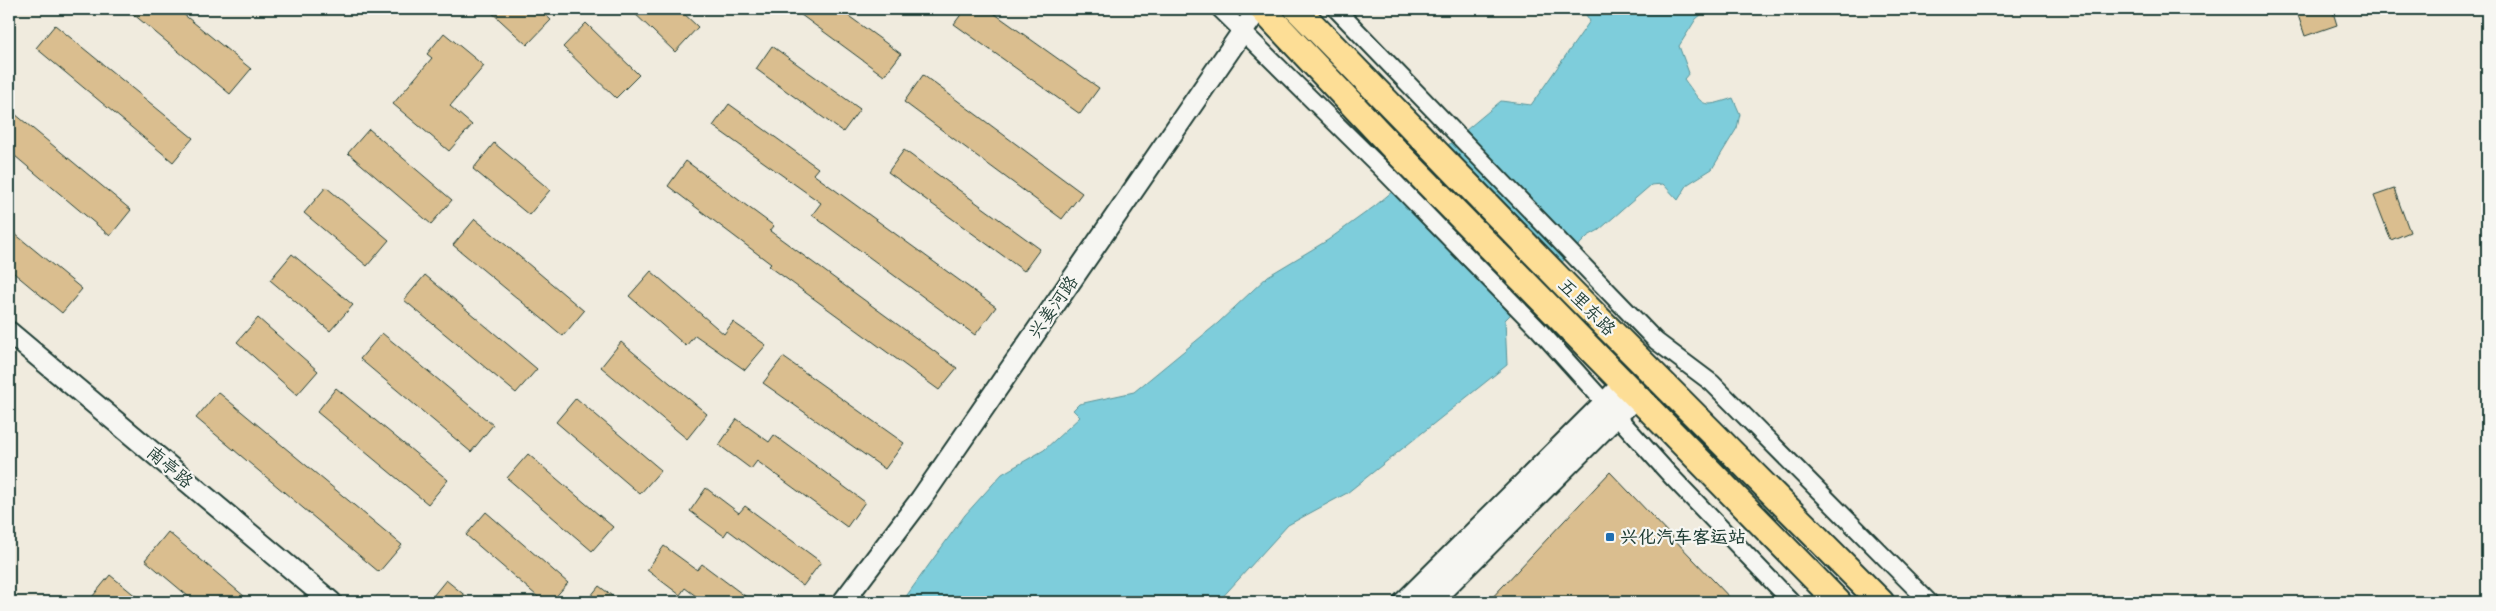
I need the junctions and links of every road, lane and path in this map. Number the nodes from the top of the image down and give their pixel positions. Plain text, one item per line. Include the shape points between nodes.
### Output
1 (1220, 9) edge
2 (1258, 9) edge
3 (1262, 9) edge
4 (1297, 9) edge
5 (1336, 9) edge
6 (1242, 31) junction
7 (1390, 161) junction
8 (1546, 321) junction
9 (9, 332) edge
10 (1630, 390) junction
11 (1611, 409) junction
12 (331, 602) edge
13 (843, 602) edge
14 (1404, 602) edge
15 (1431, 602) edge
16 (1792, 602) edge
17 (1838, 602) edge
18 (1881, 602) edge
19 (1929, 602) edge

1 - 6 street
2 - 6 street, 兴姜河路
3 - 7 main road, 五里东路
4 - 18 main road, 五里东路 via 1573,293
5 - 19 street via 1591,276 1656,341 1712,383
6 - 7 street
6 - 13 street, 兴姜河路 via 921,499
7 - 8 main road, 五里东路
8 - 10 main road, 五里东路
8 - 11 street
9 - 12 street, 南亭路
10 - 11 street
10 - 17 main road, 五里东路
11 - 14 street
11 - 15 street
11 - 16 street

